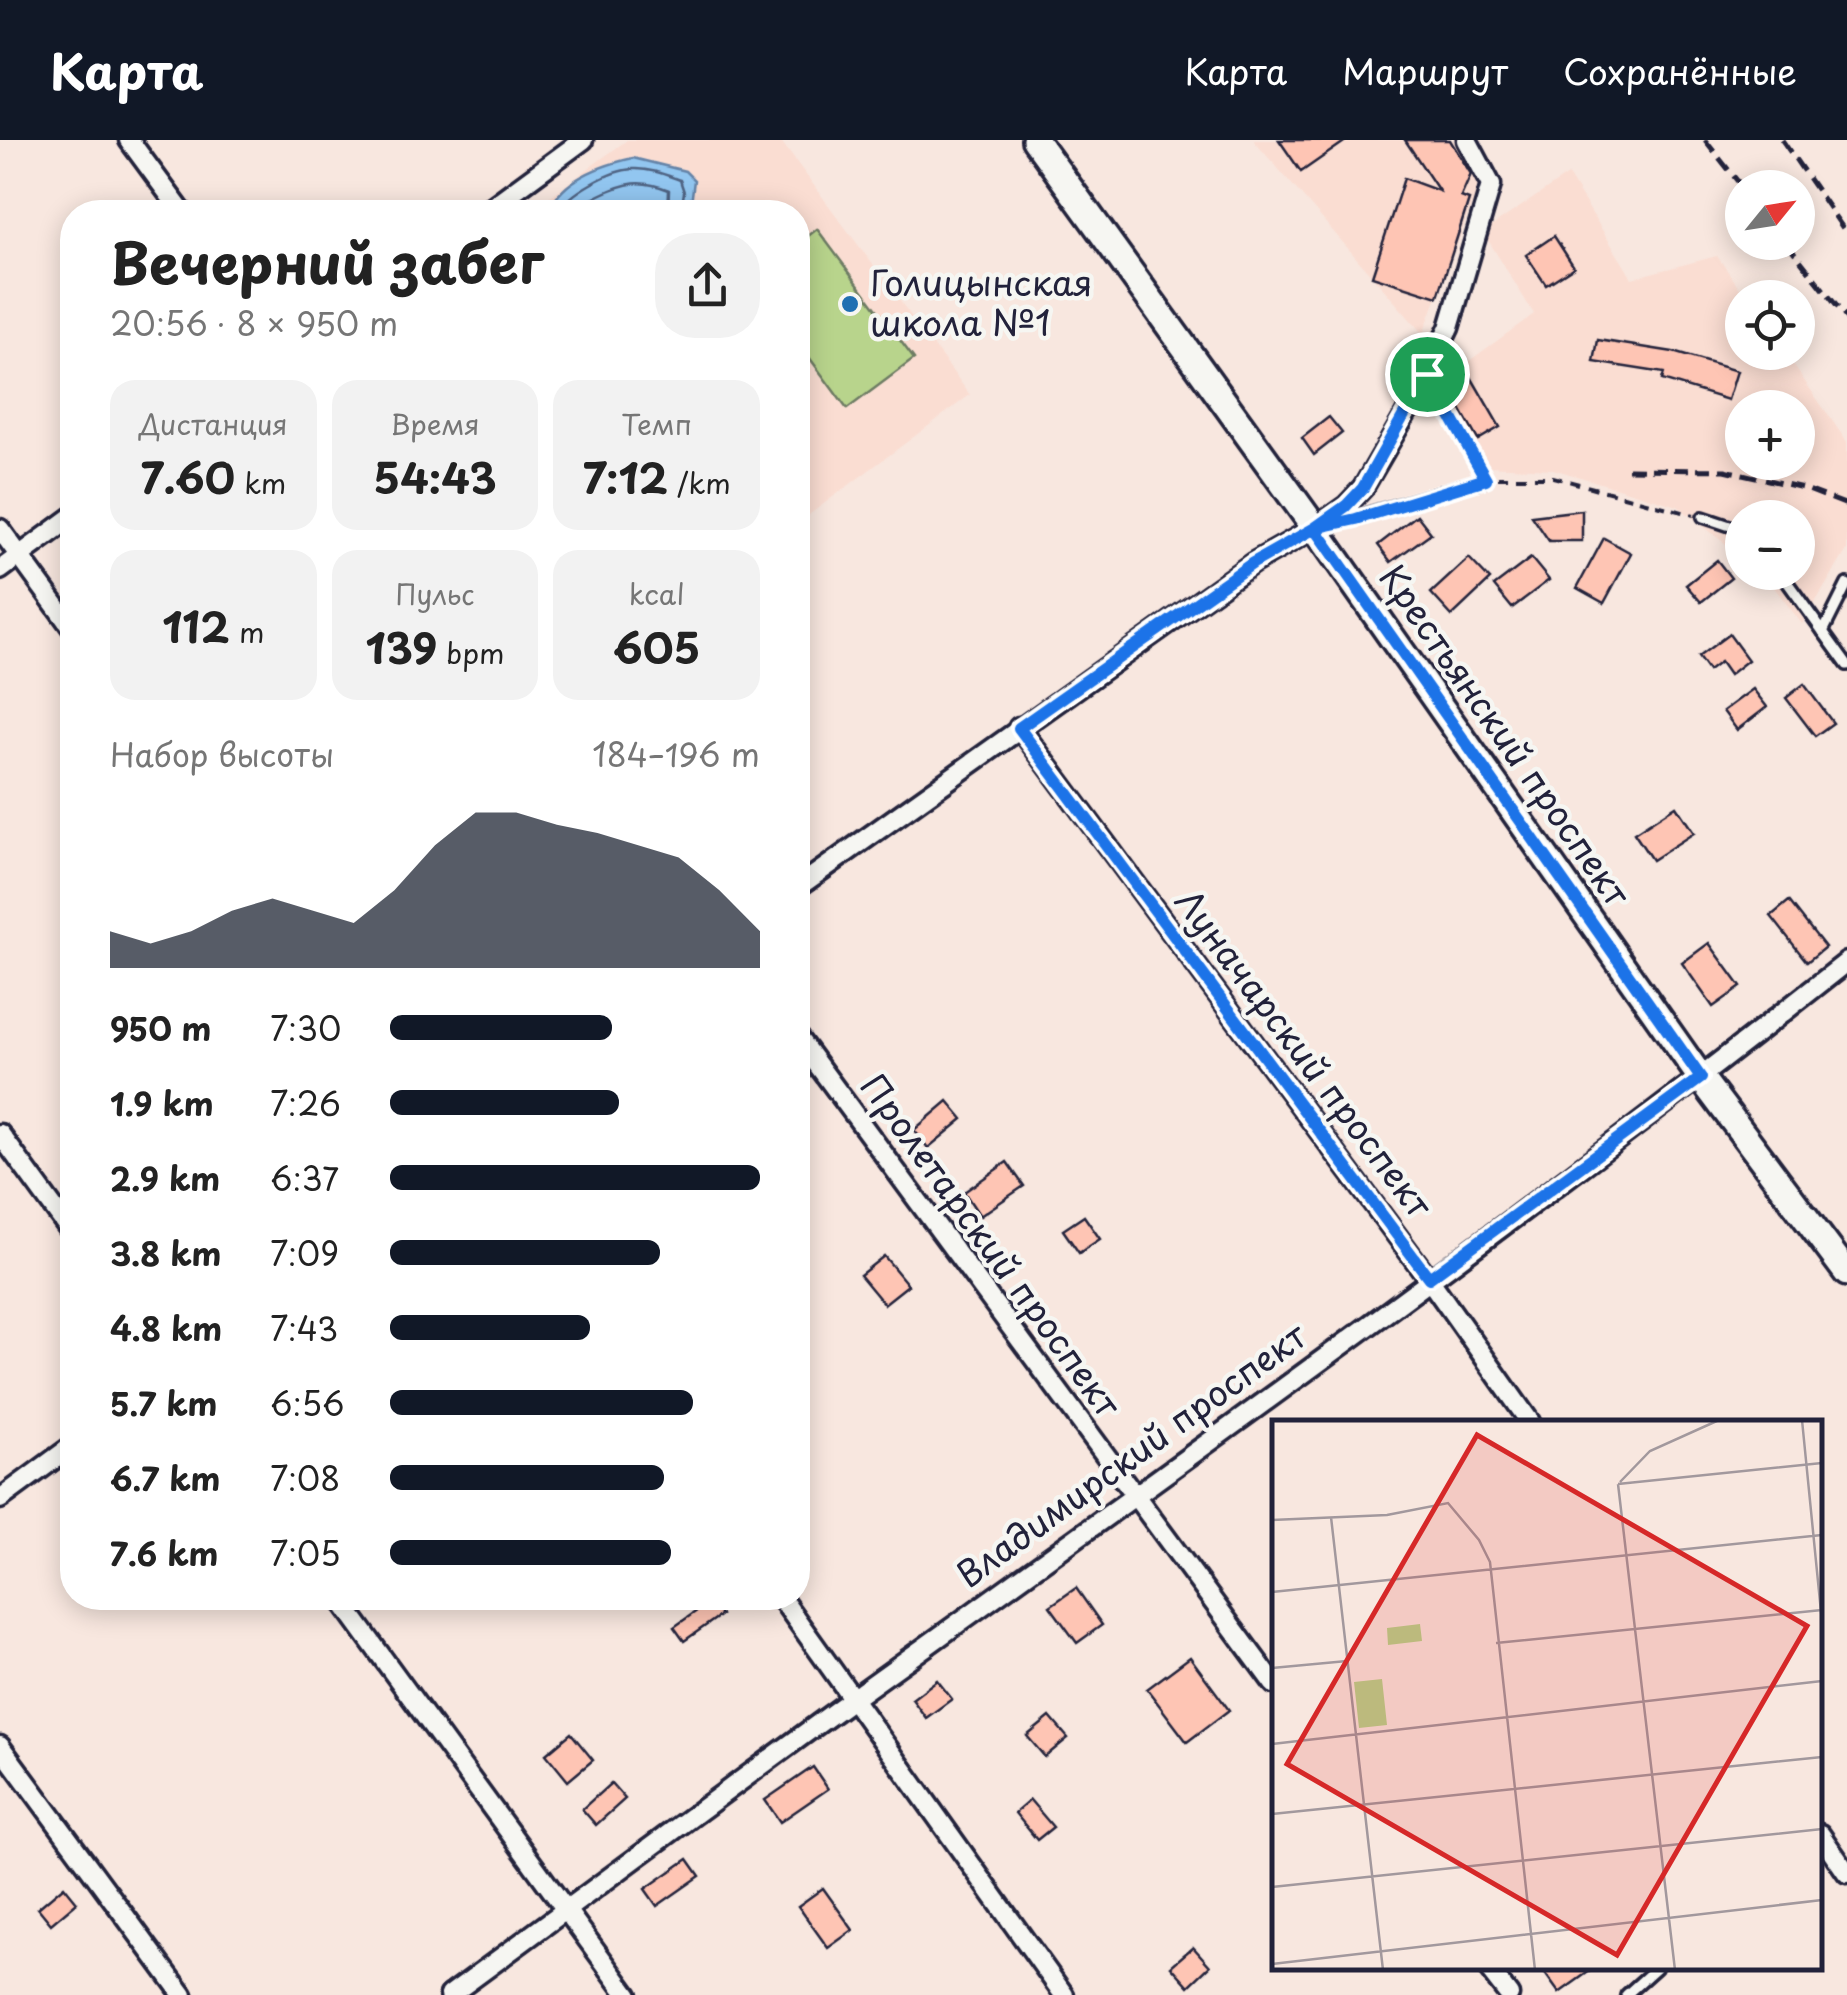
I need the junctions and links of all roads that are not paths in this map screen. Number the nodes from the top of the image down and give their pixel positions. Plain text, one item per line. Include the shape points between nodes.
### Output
1 (129, 140) edge
2 (582, 140) edge
3 (1035, 140) edge
4 (1467, 140) edge
5 (173, 200) edge
6 (501, 200) edge
7 (1486, 479) road end
8 (1703, 517) road end
9 (1725, 524) edge
10 (60, 525) edge
11 (1315, 528) junction
12 (0, 529) edge
13 (19, 556) junction
14 (0, 570) edge
15 (1847, 584) edge
16 (1793, 590) edge
17 (60, 612) edge
18 (1823, 632) junction
19 (1847, 665) edge
20 (1019, 728) junction
21 (810, 878) edge
22 (1847, 962) edge
23 (810, 1054) edge
24 (1701, 1078) junction
25 (0, 1134) edge
26 (60, 1216) edge
27 (1847, 1274) edge
28 (1429, 1278) junction
29 (1529, 1420) edge
30 (60, 1455) edge
31 (1134, 1498) junction
32 (0, 1499) edge
33 (348, 1610) edge
34 (790, 1610) edge
35 (1272, 1681) edge
36 (854, 1698) junction
37 (0, 1746) edge
38 (1822, 1837) edge
39 (1847, 1873) edge
40 (566, 1910) junction
41 (1489, 1970) edge
42 (1654, 1970) edge
43 (183, 1995) edge
44 (450, 1995) edge
45 (628, 1995) edge
46 (1064, 1995) edge
47 (1508, 1995) edge
48 (1626, 1995) edge

1 - 5 street
2 - 6 street
3 - 11 street, Крестьянский проспект
4 - 11 street via 1491,185 1449,328 1363,488
7 - 11 lane
8 - 9 lane
10 - 13 street
11 - 20 street via 1253,563
11 - 24 street, Крестьянский проспект
12 - 13 street
13 - 14 street
13 - 17 street
15 - 18 lane
16 - 18 lane
18 - 19 lane
20 - 21 street
20 - 28 street, Луначарский проспект
22 - 24 street, Владимирский проспект
23 - 31 street, Пролетарский проспект
24 - 27 street, Крестьянский проспект
24 - 28 street, Владимирский проспект
25 - 26 street
28 - 29 street, Луначарский проспект
28 - 31 street, Владимирский проспект
30 - 32 street
31 - 35 street, Пролетарский проспект
31 - 36 street, Владимирский проспект
33 - 40 street
34 - 36 street
36 - 40 street, Владимирский проспект
36 - 46 street
37 - 43 street
38 - 39 street
40 - 44 street, Владимирский проспект
40 - 45 street
41 - 47 street
42 - 48 lane

